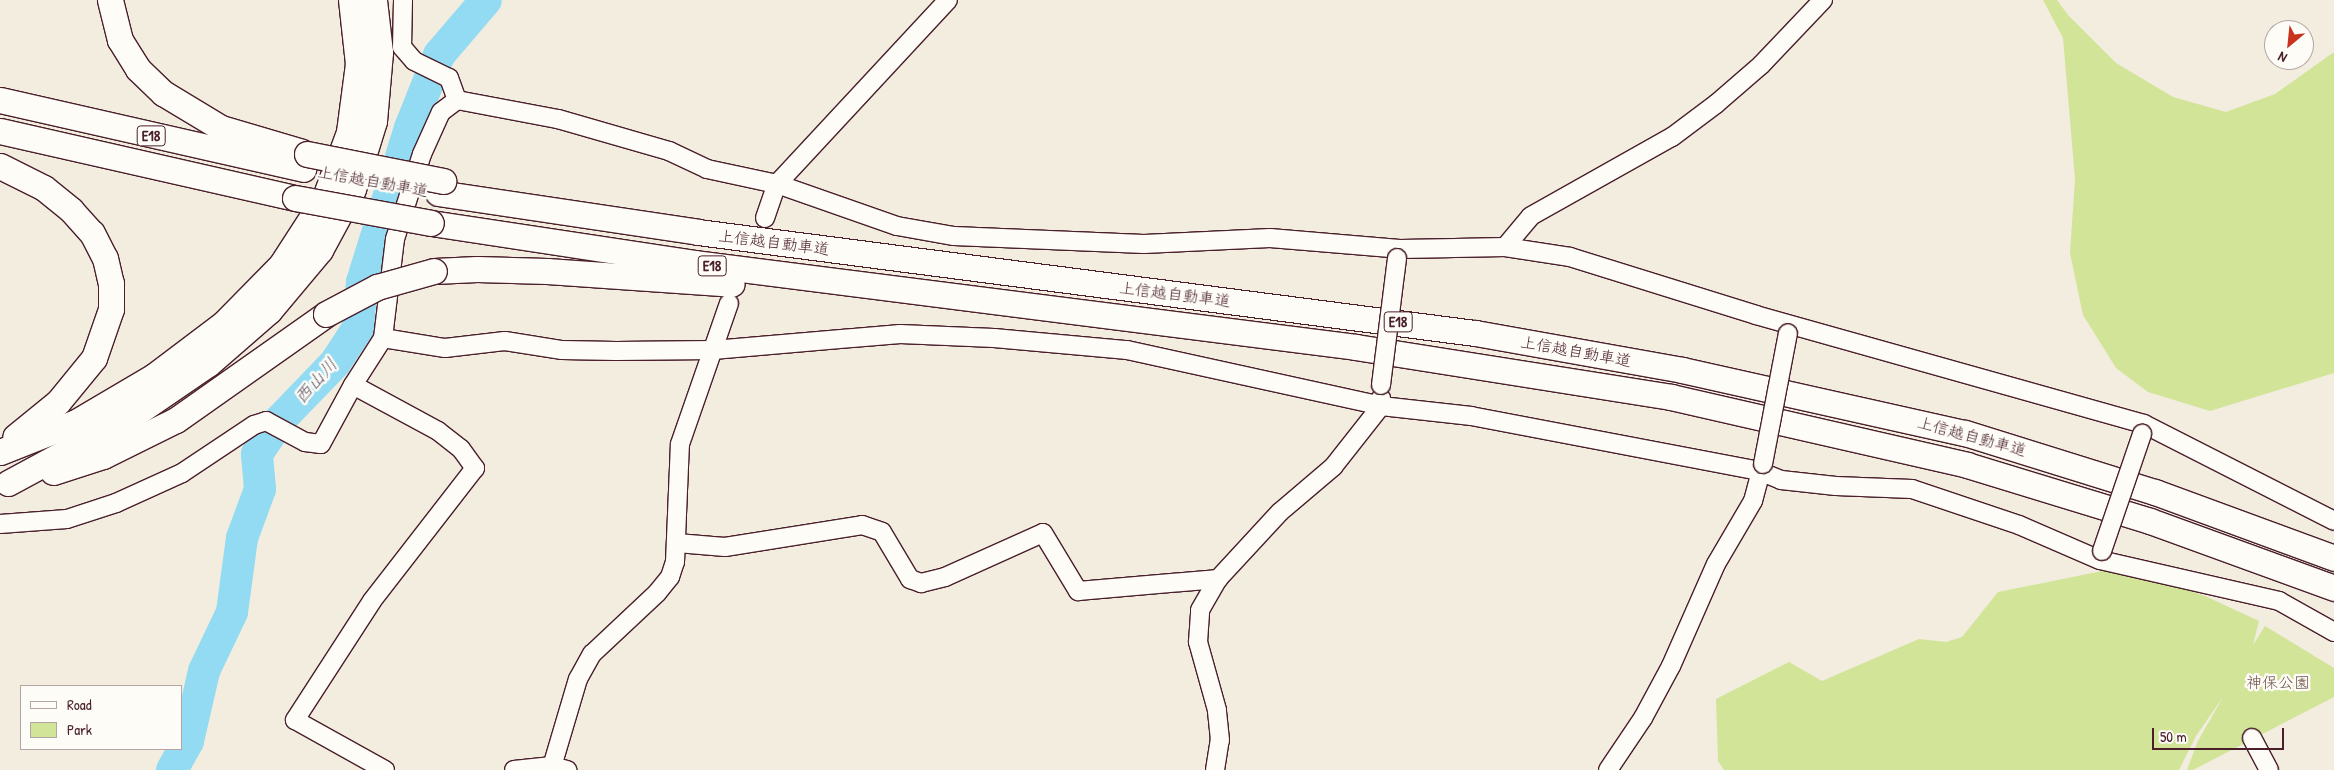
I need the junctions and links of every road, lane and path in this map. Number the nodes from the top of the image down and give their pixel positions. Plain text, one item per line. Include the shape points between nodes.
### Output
1 (110, 0) edge
2 (351, 0) edge
3 (374, 0) edge
4 (403, 0) edge
5 (948, 0) edge
6 (1823, 0) edge
7 (0, 100) edge
8 (457, 100) junction
9 (0, 131) edge
10 (305, 161) junction
11 (0, 166) edge
12 (776, 184) junction
13 (765, 218) dead end
14 (1506, 247) junction
15 (1398, 253) junction
16 (994, 302) junction
17 (729, 303) dead end
18 (1790, 328) junction
19 (383, 338) junction
20 (713, 350) junction
21 (353, 385) junction
22 (1380, 406) junction
23 (2143, 429) junction
24 (0, 445) edge
25 (0, 452) edge
26 (1761, 467) junction
27 (4, 484) edge
28 (2334, 521) edge
29 (0, 524) edge
30 (678, 543) junction
31 (2101, 556) junction
32 (2334, 558) edge
33 (1218, 579) junction
34 (2334, 588) edge
35 (2334, 632) edge
36 (2252, 738) dead end
37 (557, 769) edge
38 (385, 770) edge
39 (514, 770) edge
40 (1215, 770) edge
41 (1608, 770) edge
42 (2270, 770) edge

1 - 10 highway via 120,40 138,69 163,93 221,128
2 - 25 highway via 358,64 349,132 325,197 281,265 224,323 154,376 76,422
3 - 27 highway via 380,52 374,121 353,189 320,250 269,311 208,364 132,416
4 - 8 street via 402,47 414,62 449,78
5 - 12 street
6 - 14 street via 1761,66 1716,104 1672,137 1531,216
7 - 10 highway, 上信越自動車道 / E18
8 - 12 street via 558,119 669,151 707,169
8 - 19 street via 441,112 422,154 395,239
9 - 16 highway, 上信越自動車道 / E18, bridge via 294,198 431,223 694,263
10 - 32 highway, 上信越自動車道 / E18 via 569,214 1466,332 1789,392 1956,431 2051,458 2236,520
11 - 24 highway via 44,188 92,233 105,258 111,283 111,309 94,358 35,424
12 - 13 street
12 - 15 street via 897,226 954,236 1144,244 1270,238
14 - 15 street
14 - 18 street via 1570,256
15 - 22 street, bridge
16 - 27 highway, bridge via 547,272 477,269 434,272 377,287 326,314 161,428 103,456
16 - 34 highway, 上信越自動車道 / E18 via 1465,362 1671,397 1958,462 2238,551
17 - 20 street
18 - 23 street
18 - 26 street, bridge
19 - 20 street via 445,348 505,341 562,350
19 - 21 street
20 - 22 street via 900,334 1053,342 1126,350
20 - 30 street via 680,444
21 - 29 street via 321,444 305,442 266,421 254,425 182,473 116,503 67,519
21 - 38 street via 438,431 461,449 475,468 372,602 295,720
22 - 26 street via 1471,416
22 - 33 street via 1333,466 1280,512
23 - 28 street
23 - 31 street, bridge
26 - 31 street via 1790,481 1912,489
26 - 41 street via 1753,500 1716,564 1670,666 1643,718
30 - 33 street via 725,548 862,525 882,532 910,579 921,583 945,577 1044,533 1078,591
30 - 37 street via 670,577 592,654 582,671
31 - 35 street via 2279,601
33 - 40 street via 1200,610 1198,642 1217,710 1220,740
36 - 42 street
37 - 39 street

